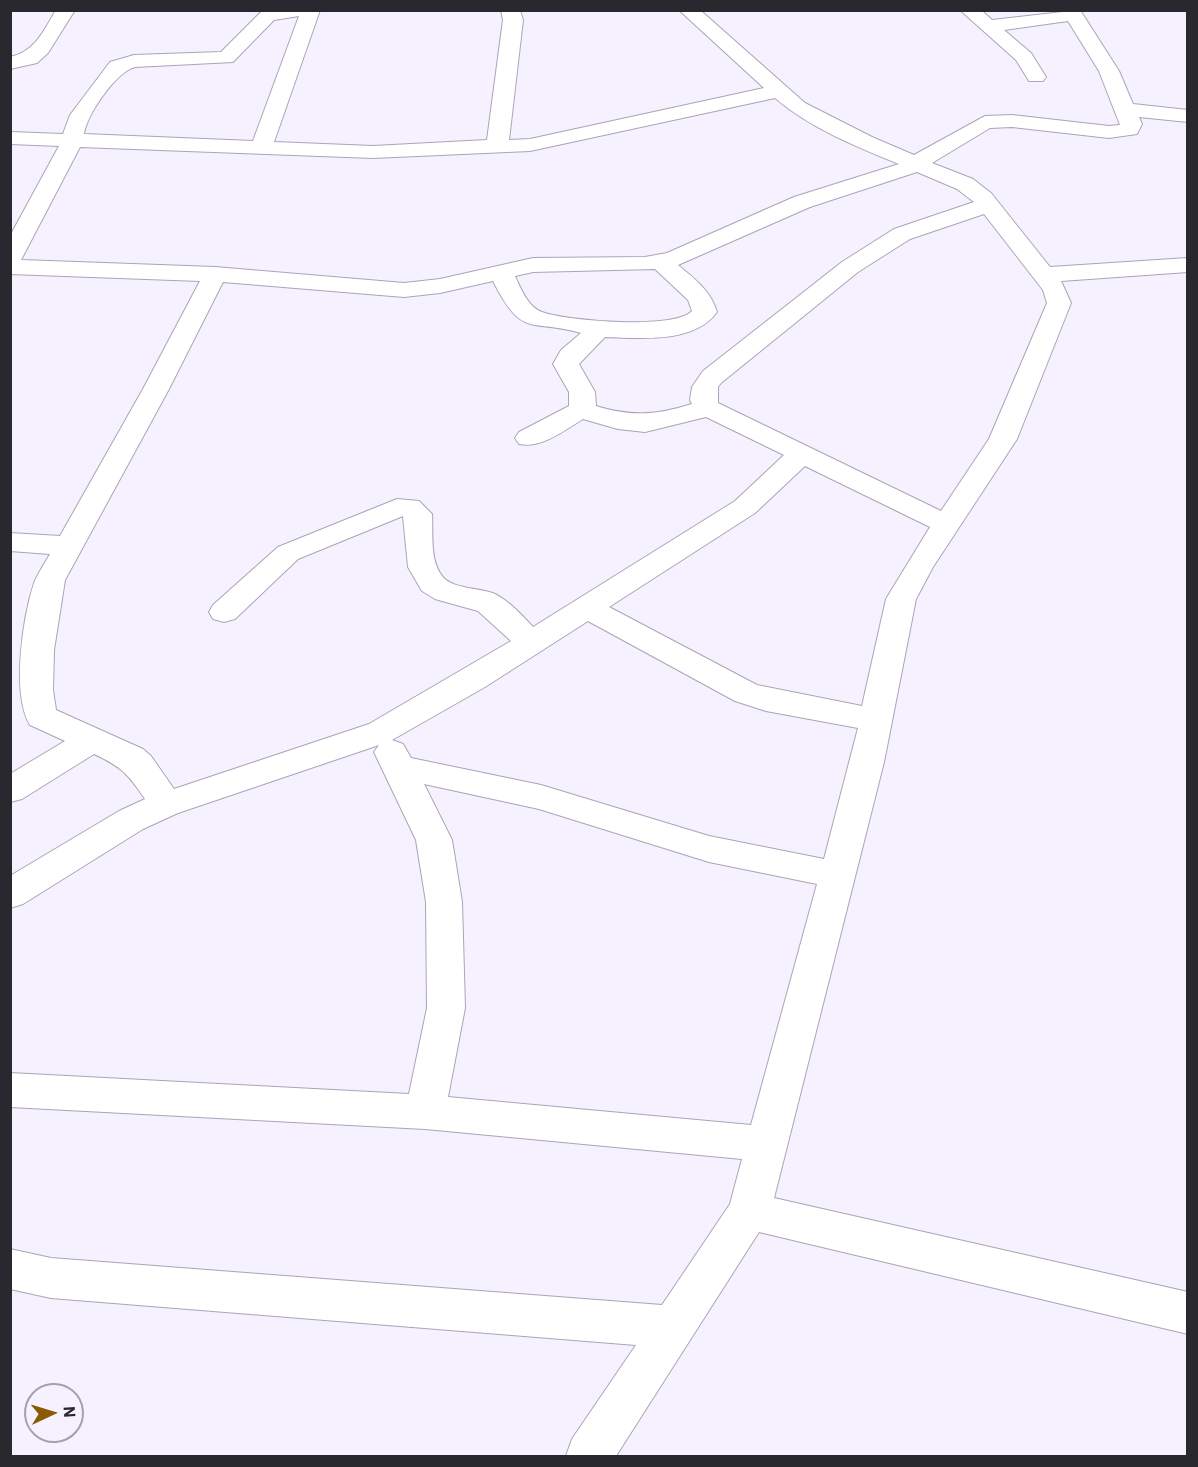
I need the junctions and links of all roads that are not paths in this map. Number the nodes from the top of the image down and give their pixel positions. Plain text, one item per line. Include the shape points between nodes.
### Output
1 (66, 10) edge
2 (300, 10) edge
3 (311, 10) edge
4 (510, 10) edge
5 (688, 10) edge
6 (969, 10) edge
7 (1071, 13) edge
8 (988, 26) junction
9 (10, 63) edge
10 (1036, 78) dead end
11 (778, 91) junction
12 (1126, 110) junction
13 (1188, 116) edge
14 (10, 138) edge
15 (73, 140) junction
16 (261, 147) junction
17 (496, 147) junction
18 (916, 163) junction
19 (989, 205) junction
20 (10, 259) edge
21 (661, 262) junction
22 (1188, 265) edge
23 (10, 267) edge
24 (500, 271) junction
25 (215, 274) junction
26 (1044, 275) junction
27 (593, 329) junction
28 (708, 408) junction
29 (581, 410) junction
30 (529, 438) dead end
31 (802, 453) junction
32 (946, 524) junction
33 (10, 542) edge
34 (69, 546) junction
35 (586, 607) junction
36 (224, 612) dead end
37 (530, 643) junction
38 (875, 720) junction
39 (381, 732) junction
40 (91, 740) junction
41 (398, 767) junction
42 (10, 790) edge
43 (166, 804) junction
44 (837, 875) junction
45 (10, 894) edge
46 (10, 1090) edge
47 (425, 1112) junction
48 (767, 1144) junction
49 (749, 1211) junction
50 (10, 1269) edge
51 (1188, 1313) edge
52 (673, 1327) junction
53 (590, 1456) edge

1 - 9 street via 41,49 30,59
2 - 15 street via 273,12 226,58 134,61 117,66 80,115
3 - 16 street
4 - 17 street via 513,20
5 - 11 street
6 - 8 street
7 - 8 street
7 - 12 street via 1109,71
8 - 10 street via 1024,57
11 - 17 street via 564,140
11 - 18 street via 798,107 864,142
12 - 13 street
12 - 18 street via 1130,130 1120,132 985,122
14 - 15 street
15 - 16 street
15 - 20 street
16 - 17 street via 373,152
18 - 19 street via 965,184
18 - 21 street via 892,175 802,202
19 - 26 street
19 - 28 street via 902,234 850,267 712,378 705,387 703,400
21 - 24 street via 626,266 533,265
21 - 27 street via 701,300 703,317 680,328
22 - 26 street
23 - 25 street
24 - 25 street via 440,286 404,290
24 - 27 street via 530,317 580,323
25 - 34 street
26 - 32 street via 1055,290 1059,303 1056,313 1003,438
27 - 29 street via 594,335 566,364 583,392
28 - 29 street via 642,426
28 - 31 street
29 - 30 street
31 - 32 street
31 - 35 street via 745,507
32 - 38 street via 901,599
33 - 34 street
34 - 40 street via 45,594 35,695 42,717
35 - 37 street
35 - 38 street via 746,693
36 - 37 street via 288,553 397,508 409,507 418,514 423,570 429,582 442,591 480,599 496,608
37 - 39 street
38 - 44 street
39 - 41 street
39 - 43 street
40 - 42 street
40 - 43 street via 131,757
41 - 44 street via 541,797 720,852
41 - 47 street via 434,840 444,902 446,1008
43 - 45 street via 57,862
44 - 48 street
46 - 47 street
47 - 48 street
48 - 49 street
49 - 51 street
49 - 52 street
50 - 52 street via 51,1278
52 - 53 street

